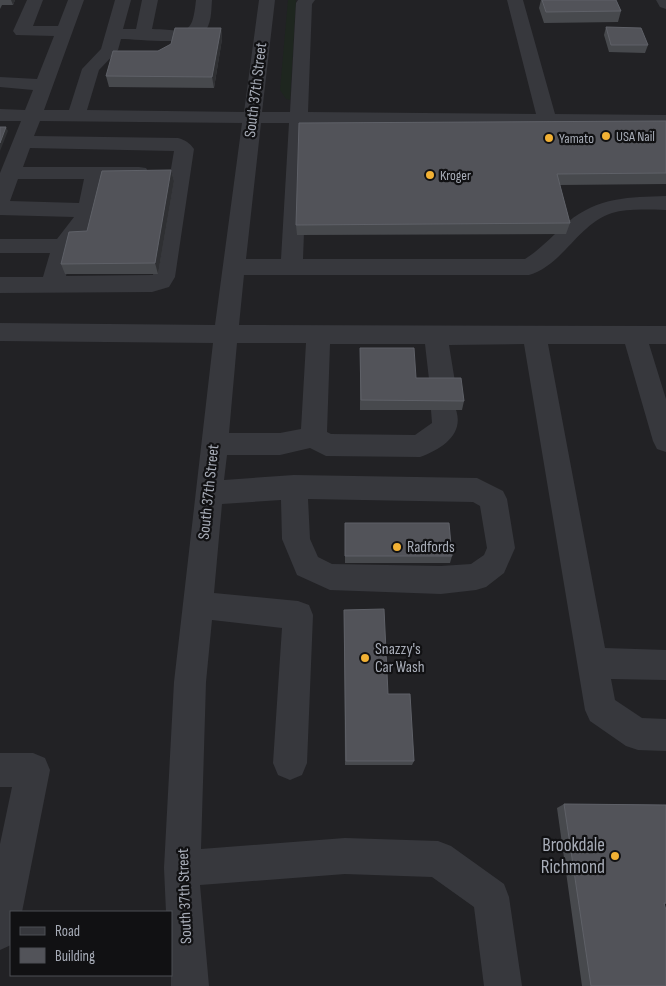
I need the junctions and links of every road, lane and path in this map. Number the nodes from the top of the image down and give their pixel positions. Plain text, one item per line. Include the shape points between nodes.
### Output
1 (36, 0) edge
2 (76, 0) edge
3 (123, 0) edge
4 (150, 0) edge
5 (204, 0) edge
6 (267, 0) edge
7 (308, 0) edge
8 (514, 0) edge
9 (664, 0) edge
10 (666, 4) edge
11 (64, 31) junction
12 (113, 34) junction
13 (143, 34) junction
14 (0, 82) edge
15 (45, 85) junction
16 (0, 115) edge
17 (33, 116) junction
18 (76, 116) junction
19 (252, 117) junction
20 (298, 118) junction
21 (548, 120) junction
22 (666, 122) edge
23 (23, 142) junction
24 (10, 173) junction
25 (95, 173) junction
26 (180, 174) junction
27 (0, 200) edge
28 (666, 203) edge
29 (88, 210) junction
30 (0, 246) edge
31 (63, 246) junction
32 (233, 267) junction
33 (292, 268) junction
34 (52, 284) junction
35 (0, 285) edge
36 (0, 332) edge
37 (226, 333) junction
38 (318, 334) junction
39 (534, 335) junction
40 (634, 335) junction
41 (666, 335) edge
42 (436, 336) junction
43 (314, 437) junction
44 (666, 441) edge
45 (214, 444) junction
46 (294, 487) junction
47 (209, 493) junction
48 (198, 605) junction
49 (592, 663) junction
50 (666, 665) edge
51 (666, 735) edge
52 (290, 763) dead end
53 (0, 770) edge
54 (182, 868) junction
55 (0, 931) edge
56 (190, 986) edge
57 (503, 986) edge

1 - 11 street via 14,31
2 - 11 street
3 - 12 street
4 - 13 street
5 - 13 street via 200,28 196,32 188,35
6 - 19 street, South 37th Street
7 - 20 street via 304,4
8 - 21 street
9 - 10 street
11 - 15 street
12 - 13 street
12 - 18 street via 108,50 91,69
14 - 15 street
15 - 17 street
16 - 17 street
17 - 18 street
17 - 23 street
18 - 19 street
19 - 20 street
19 - 32 street, South 37th Street
20 - 21 street
20 - 33 street
21 - 22 street
23 - 24 street
23 - 26 street via 178,144 184,150
24 - 25 street
24 - 27 street
25 - 26 street
25 - 29 street
26 - 34 street via 161,281 152,284
27 - 29 street
28 - 33 street via 603,208 592,214 542,260 529,267
29 - 31 street
30 - 31 street
31 - 34 street
32 - 33 street
32 - 37 street, South 37th Street
34 - 35 street
36 - 37 street
37 - 38 street
37 - 45 street, South 37th Street
38 - 42 street
38 - 43 street
39 - 40 street
39 - 42 street
39 - 49 street
40 - 41 street
40 - 44 street
42 - 43 street via 445,428 420,446 326,445
43 - 45 street via 280,444
45 - 47 street, South 37th Street
46 - 46 street via 477,490 493,499 501,548 494,564 476,577 441,580 330,577 307,566 296,539
46 - 47 street
47 - 48 street, South 37th Street
48 - 52 street via 298,616
48 - 54 street, South 37th Street via 190,682
49 - 50 street
49 - 51 street via 601,710 638,734
53 - 55 street via 33,770
54 - 56 street, South 37th Street
54 - 57 street via 345,856 438,859 491,897

